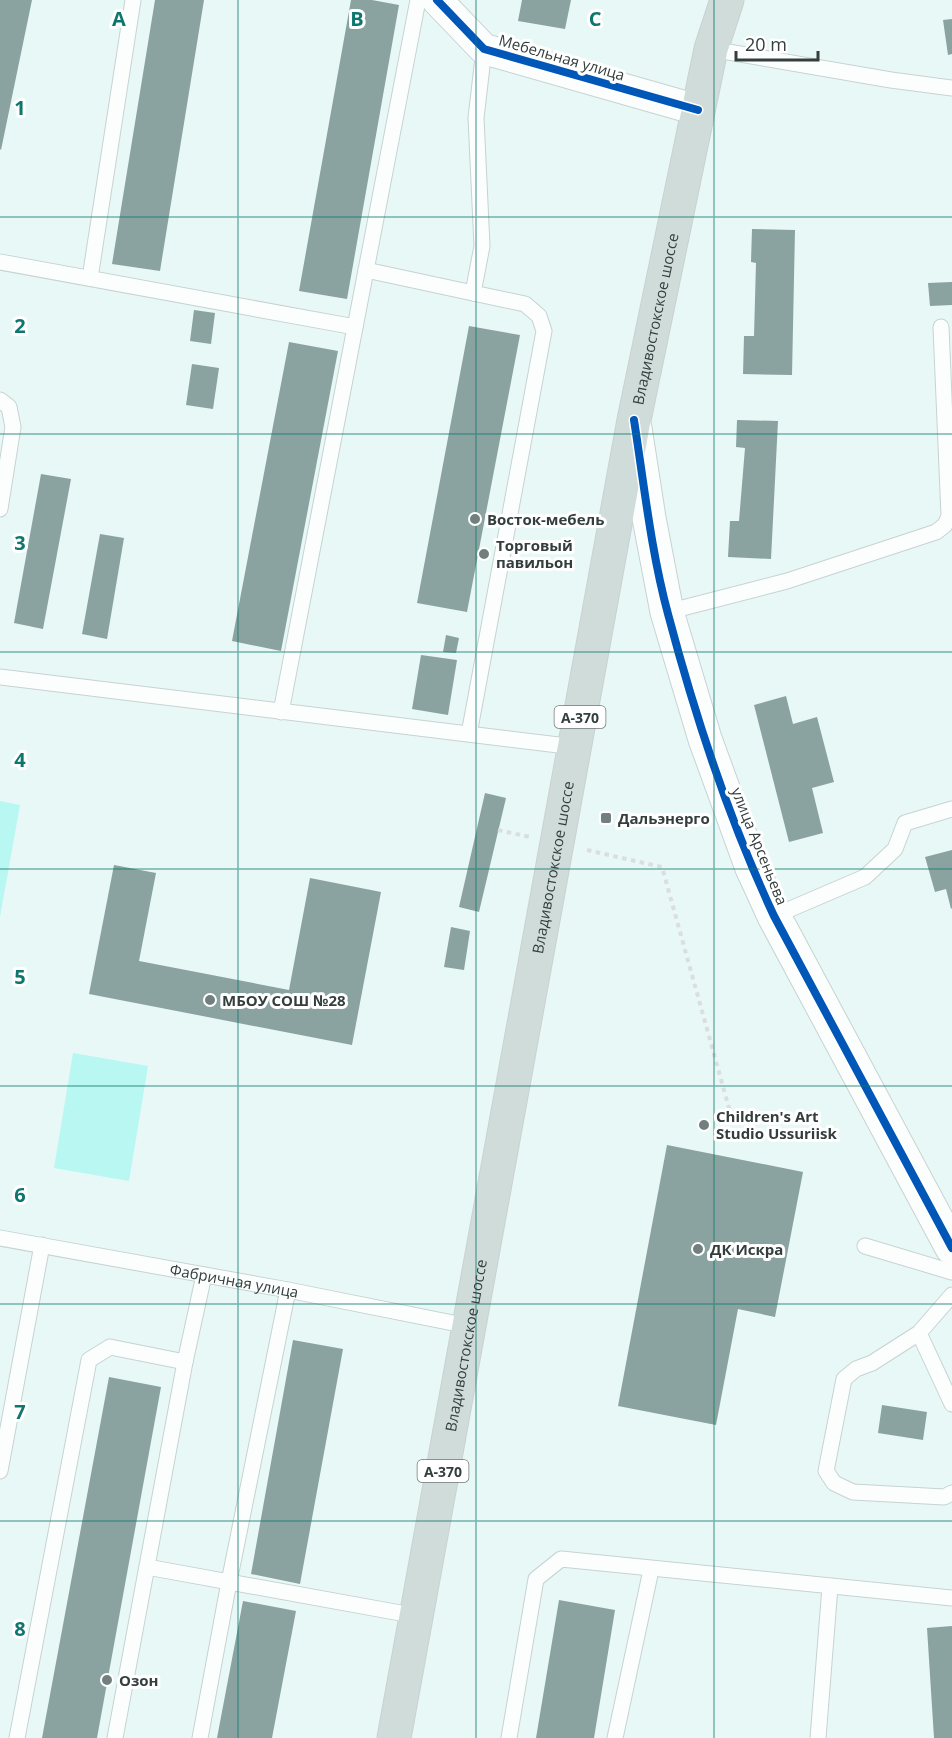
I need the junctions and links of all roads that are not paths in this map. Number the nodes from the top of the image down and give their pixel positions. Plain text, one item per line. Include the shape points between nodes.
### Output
1 (133, 0) edge
2 (418, 0) edge
3 (437, 0) edge
4 (727, 0) edge
5 (484, 49) junction
6 (711, 49) junction
7 (952, 88) edge
8 (698, 110) junction
9 (0, 262) edge
10 (366, 270) junction
11 (90, 278) junction
12 (472, 293) junction
13 (355, 327) junction
14 (941, 327) dead end
15 (0, 400) edge
16 (634, 420) junction
17 (0, 509) edge
18 (667, 612) junction
19 (0, 677) edge
20 (280, 712) junction
21 (469, 734) junction
22 (574, 747) junction
23 (952, 809) edge
24 (774, 916) junction
25 (0, 1238) edge
26 (42, 1245) junction
27 (865, 1246) dead end
28 (952, 1248) edge
29 (952, 1272) edge
30 (204, 1275) junction
31 (288, 1290) junction
32 (952, 1294) edge
33 (468, 1326) junction
34 (919, 1333) junction
35 (185, 1362) junction
36 (952, 1404) edge
37 (0, 1471) edge
38 (952, 1493) edge
39 (147, 1567) junction
40 (651, 1570) junction
41 (229, 1582) junction
42 (830, 1587) junction
43 (952, 1598) edge
44 (417, 1616) junction
45 (17, 1738) edge
46 (115, 1738) edge
47 (200, 1738) edge
48 (394, 1738) edge
49 (509, 1738) edge
50 (615, 1738) edge
51 (818, 1738) edge

1 - 11 lane
2 - 10 lane
3 - 5 street, Мебельная улица
4 - 6 highway, Владивостокское шоссе / А-370
5 - 8 street, Мебельная улица
5 - 12 lane via 476,118 482,246
6 - 7 lane
6 - 8 highway, Владивостокское шоссе / А-370
8 - 16 highway, Владивостокское шоссе / А-370
9 - 11 lane
10 - 12 lane
10 - 13 lane
11 - 13 lane
12 - 21 lane via 525,304 539,316 544,331
13 - 20 lane
14 - 18 lane via 949,516 945,525 936,532 787,581
15 - 17 lane via 9,407 13,427
16 - 18 street, улица Арсеньева
16 - 22 highway, Владивостокское шоссе / А-370
18 - 24 street, улица Арсеньева via 709,750
19 - 20 lane
20 - 21 lane
21 - 22 lane
22 - 33 highway, Владивостокское шоссе / А-370
23 - 24 lane via 905,823 895,849 865,877
24 - 28 street, улица Арсеньева
25 - 26 lane, Фабричная улица
26 - 30 lane, Фабричная улица
26 - 37 lane
27 - 29 lane
30 - 31 lane, Фабричная улица
30 - 35 lane
31 - 33 lane, Фабричная улица
31 - 41 lane
32 - 34 lane
33 - 44 highway, Владивостокское шоссе / А-370
34 - 36 lane
34 - 38 lane via 844,1379 826,1471 834,1484 852,1492 944,1497
35 - 39 lane
35 - 45 lane via 110,1347 89,1360
39 - 41 lane
39 - 46 lane
40 - 42 lane
40 - 49 lane via 561,1559 536,1579
40 - 50 lane
41 - 44 lane
41 - 47 lane
42 - 43 lane
42 - 51 lane
44 - 48 highway, Владивостокское шоссе / А-370

